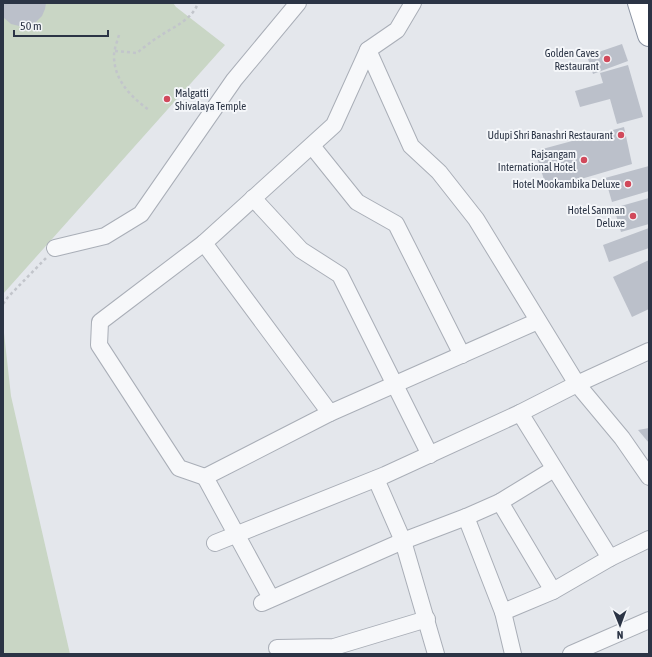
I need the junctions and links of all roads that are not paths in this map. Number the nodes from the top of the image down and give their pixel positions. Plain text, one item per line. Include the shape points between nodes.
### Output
1 (298, 3) edge
2 (413, 3) edge
3 (639, 3) edge
4 (649, 35) edge
5 (368, 50) junction
6 (312, 146) junction
7 (254, 198) junction
8 (204, 243) junction
9 (56, 248) road end
10 (538, 320) junction
11 (649, 351) edge
12 (462, 355) junction
13 (394, 384) junction
14 (577, 384) junction
15 (330, 413) junction
16 (520, 413) junction
17 (430, 455) junction
18 (554, 469) junction
19 (205, 477) junction
20 (649, 477) edge
21 (376, 479) junction
22 (500, 502) junction
23 (466, 517) junction
24 (236, 534) junction
25 (649, 539) edge
26 (403, 541) junction
27 (215, 543) dead end
28 (610, 558) junction
29 (553, 591) junction
30 (503, 612) junction
31 (427, 619) junction
32 (649, 620) edge
33 (278, 648) dead end
34 (436, 654) edge
35 (513, 654) edge
36 (571, 654) edge

1 - 9 street via 234,80 141,214 105,236
2 - 5 street via 397,30
3 - 4 highway
5 - 6 street via 334,126
5 - 10 street via 411,146 439,172 476,219
6 - 7 street
6 - 12 street via 357,202 396,224
7 - 8 street
7 - 13 street via 302,250 340,275
8 - 15 street
8 - 19 street via 100,322 99,345 180,468
10 - 12 street
10 - 14 street
11 - 14 street
12 - 13 street
13 - 15 street
13 - 17 street
14 - 16 street
14 - 20 street via 622,438
15 - 19 street
16 - 17 street
16 - 18 street
17 - 21 street
18 - 22 street
18 - 28 street
19 - 24 street
21 - 24 street
21 - 26 street
22 - 23 street
22 - 29 street
23 - 26 street
23 - 30 street
24 - 26 street via 266,601
24 - 27 street
25 - 28 street
26 - 31 street
28 - 29 street
29 - 30 street
30 - 35 street
31 - 33 street via 334,647
31 - 34 street
32 - 36 street

